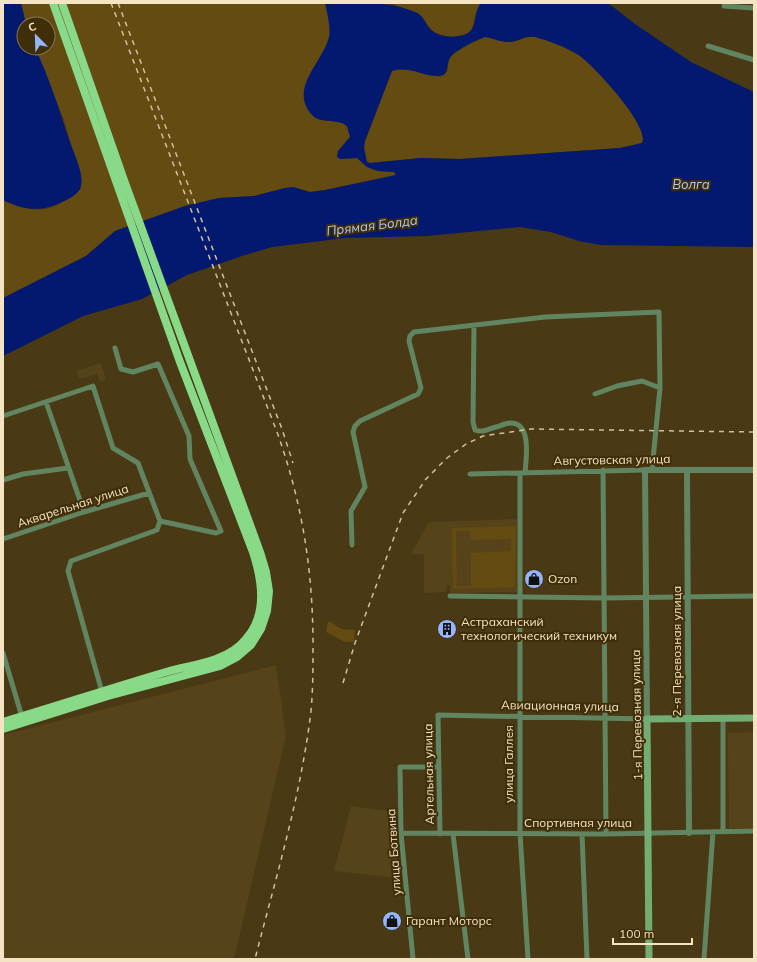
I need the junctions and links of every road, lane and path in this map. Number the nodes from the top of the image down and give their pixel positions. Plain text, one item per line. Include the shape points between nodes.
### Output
1 (53, 3) edge
2 (62, 3) edge
3 (724, 6) dead end
4 (754, 8) edge
5 (708, 46) dead end
6 (754, 60) edge
7 (122, 184) junction
8 (474, 325) junction
9 (115, 348) dead end
10 (660, 388) junction
11 (595, 394) dead end
12 (46, 402) junction
13 (3, 416) edge
14 (68, 468) junction
15 (603, 470) junction
16 (649, 470) junction
17 (687, 470) junction
18 (754, 470) edge
19 (523, 473) junction
20 (470, 474) dead end
21 (3, 480) edge
22 (149, 493) junction
23 (84, 512) junction
24 (160, 521) junction
25 (3, 539) edge
26 (352, 545) dead end
27 (450, 596) dead end
28 (520, 596) junction
29 (754, 596) edge
30 (688, 597) junction
31 (604, 598) junction
32 (646, 598) junction
33 (3, 653) edge
34 (102, 692) junction
35 (438, 715) joint
36 (519, 716) junction
37 (22, 717) junction
38 (606, 718) junction
39 (689, 718) junction
40 (723, 718) junction
41 (754, 718) edge
42 (647, 719) junction
43 (3, 722) edge
44 (3, 729) edge
45 (438, 767) junction
46 (754, 831) edge
47 (713, 832) junction
48 (723, 832) junction
49 (401, 833) junction
50 (520, 833) junction
51 (689, 833) junction
52 (440, 834) junction
53 (454, 834) junction
54 (582, 834) junction
55 (606, 834) junction
56 (649, 834) junction
57 (413, 959) edge
58 (468, 959) edge
59 (528, 959) edge
60 (587, 959) edge
61 (649, 959) edge
62 (704, 959) edge

1 - 7 highway
2 - 7 highway
3 - 4 street
5 - 6 street
7 - 34 highway via 180,362 260,573 262,591 260,610 254,626 246,639 234,650 222,656
7 - 44 highway via 266,572 269,591 267,611 261,629 251,645 225,663
8 - 10 street via 545,317 659,312
8 - 19 street, улица Галлея via 475,430 481,432 510,423 522,429 526,435
8 - 26 street via 414,332 409,341 421,388 418,394 360,421 355,426 353,432 365,487 351,511
9 - 24 street via 121,369 133,372 158,364 189,436 190,459 221,531 216,533
10 - 11 street via 642,381
10 - 16 street
12 - 13 street
12 - 14 street
12 - 22 street via 94,386 113,448 138,463
14 - 21 street via 23,474
14 - 23 street
15 - 16 street, Августовская улица
15 - 19 street, Августовская улица
15 - 31 street
16 - 17 street, Августовская улица
16 - 32 street, 1-я Перевозная улица
17 - 18 street, Августовская улица
17 - 30 street, 2-я Перевозная улица
19 - 20 street, Августовская улица
19 - 28 street, улица Галлея
22 - 23 street, Акварельная улица
22 - 24 street
23 - 25 street, Акварельная улица
24 - 34 street via 157,530 71,561 68,571
27 - 28 street
28 - 31 street
28 - 36 street, улица Галлея
29 - 30 street
30 - 32 street
30 - 39 street, 2-я Перевозная улица
31 - 32 street
31 - 38 street
32 - 42 street, 1-я Перевозная улица
33 - 37 street
34 - 37 highway
35 - 36 street, Авиационная улица
35 - 45 street, Артельная улица
36 - 38 street, Авиационная улица
36 - 50 street, улица Галлея
37 - 43 highway
38 - 42 street, Авиационная улица
38 - 55 street
39 - 40 main road, Авиационная улица
39 - 42 main road, Авиационная улица
39 - 51 street, 2-я Перевозная улица
40 - 41 main road, Авиационная улица
40 - 48 street
42 - 56 main road, 1-я Перевозная улица
45 - 49 street, улица Ботвина via 400,767
45 - 52 street, Артельная улица
46 - 48 street, Спортивная улица
47 - 48 street, Спортивная улица
47 - 51 street, Спортивная улица
47 - 62 street
49 - 52 street, Спортивная улица
49 - 57 street, улица Ботвина
50 - 53 street, Спортивная улица
50 - 54 street, Спортивная улица
50 - 59 street, улица Галлея
51 - 56 street, Спортивная улица
52 - 53 street, Спортивная улица
53 - 58 street
54 - 55 street, Спортивная улица
54 - 60 street
55 - 56 street, Спортивная улица
56 - 61 main road, 1-я Перевозная улица

